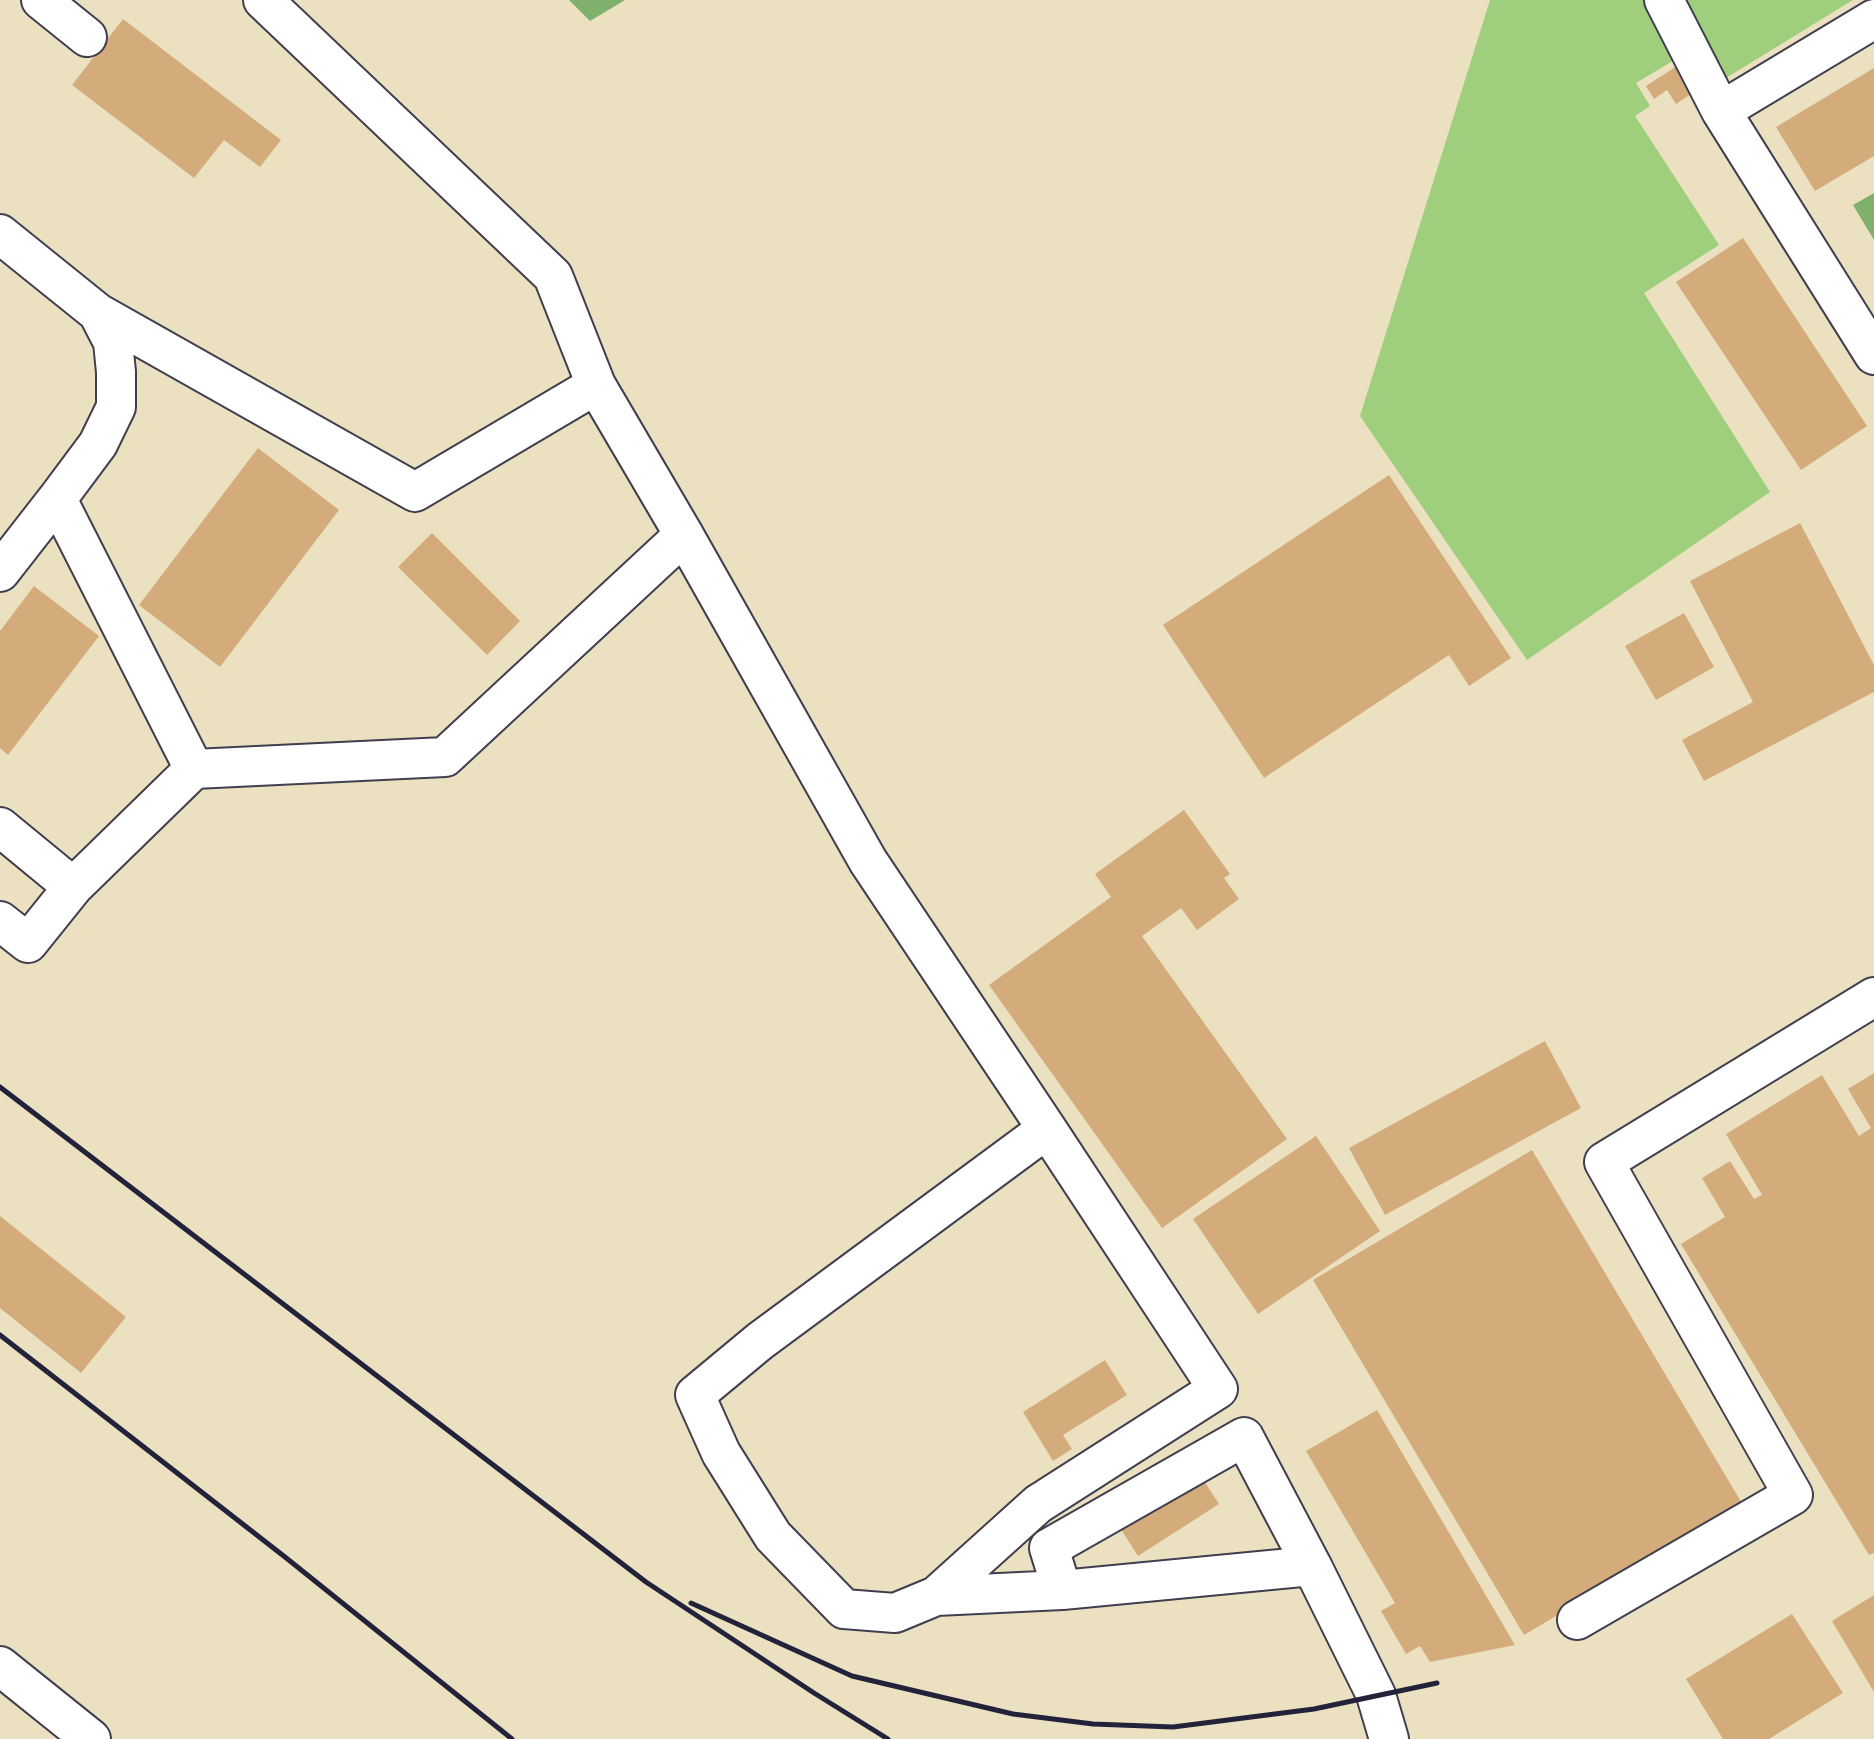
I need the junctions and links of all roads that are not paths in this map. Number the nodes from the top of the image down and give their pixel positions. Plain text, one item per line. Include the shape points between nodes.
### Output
1 (41, 0) edge
2 (263, 0) edge
3 (1664, 0) edge
4 (1874, 19) edge
5 (87, 37) dead end
6 (1721, 111) junction
7 (0, 234) edge
8 (98, 313) junction
9 (1874, 355) edge
10 (596, 385) junction
11 (57, 499) junction
12 (684, 535) junction
13 (0, 572) edge
14 (194, 769) junction
15 (0, 827) edge
16 (74, 887) junction
17 (0, 921) edge
18 (1874, 997) edge
19 (1048, 1129) junction
20 (1312, 1566) junction
21 (1062, 1590) junction
22 (936, 1596) junction
23 (1577, 1620) dead end
24 (0, 1666) edge
25 (91, 1739) edge
26 (1390, 1739) edge

1 - 5 street
2 - 10 street via 553,276
3 - 6 street
4 - 6 street
6 - 9 street
7 - 8 street
8 - 10 street via 415,492
8 - 11 street via 113,342 116,407 99,444
10 - 12 street
11 - 13 street
11 - 14 street
12 - 14 street via 445,757
12 - 19 street via 868,861
14 - 16 street
15 - 16 street
16 - 17 street via 28,943
18 - 23 street via 1604,1162 1793,1495
19 - 22 street via 1218,1389 1038,1504
19 - 22 street via 760,1341 695,1395 721,1453 773,1536 844,1609 895,1613
20 - 21 street
20 - 21 street via 1244,1437 1049,1548
20 - 26 street via 1376,1695
21 - 22 street
24 - 25 street

